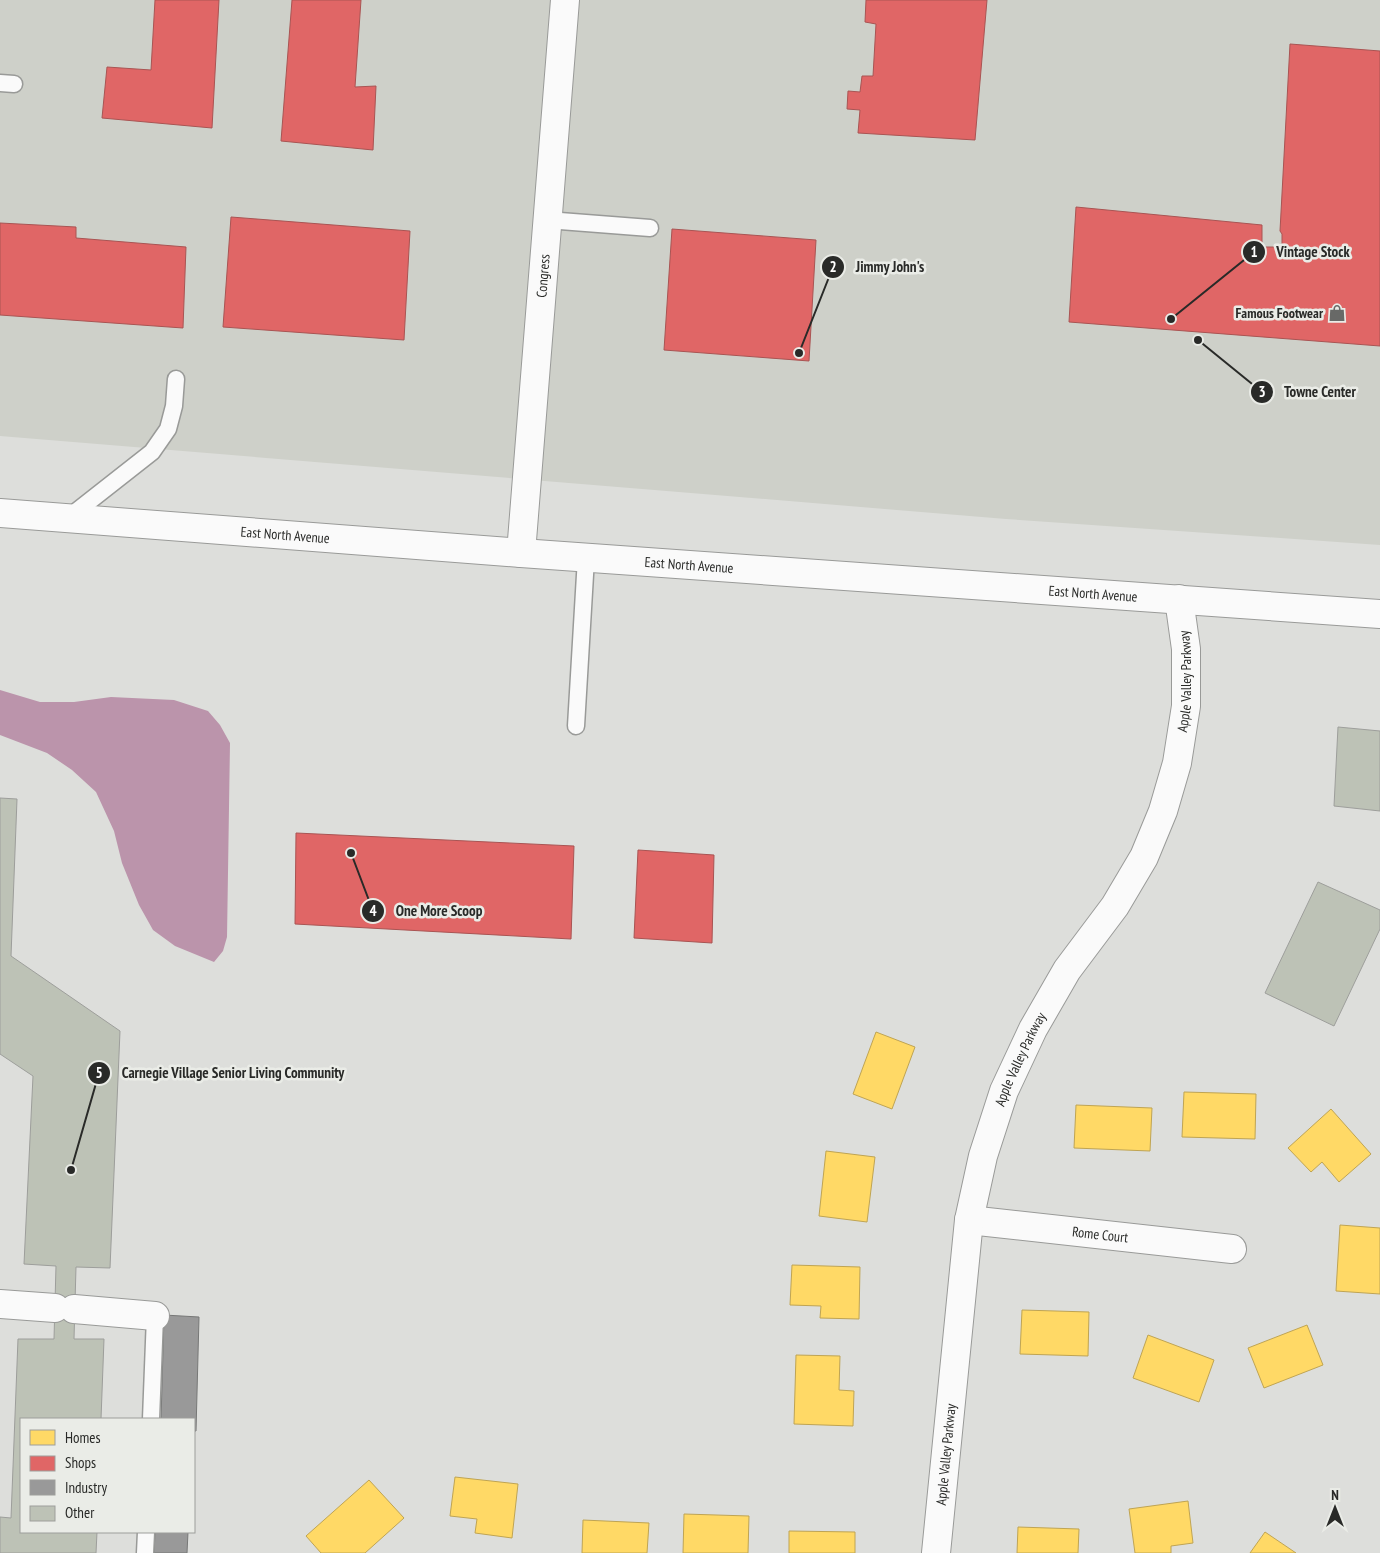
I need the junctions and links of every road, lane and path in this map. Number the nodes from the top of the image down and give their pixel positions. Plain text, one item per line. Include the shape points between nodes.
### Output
1 (565, 0) edge
2 (547, 220) junction
3 (650, 228) dead end
4 (176, 379) dead end
5 (0, 512) edge
6 (68, 518) junction
7 (521, 553) junction
8 (586, 558) junction
9 (1180, 599) junction
10 (1380, 614) edge
11 (576, 726) dead end
12 (969, 1220) junction
13 (1232, 1249) dead end
14 (0, 1304) edge
15 (155, 1316) joint
16 (151, 1418) edge
17 (146, 1533) edge
18 (145, 1553) edge
19 (936, 1553) edge

1 - 2 street, Congress
2 - 3 lane
2 - 7 street, Congress
4 - 6 lane via 168,429 152,452
5 - 6 street, East North Avenue
6 - 7 street, East North Avenue
7 - 8 street, East North Avenue
8 - 9 street, East North Avenue
8 - 11 lane
9 - 10 street, East North Avenue
9 - 12 street, Apple Valley Parkway via 1186,649 1186,706 1177,763 1163,811 1144,857 1115,906 1067,970 1032,1029 1004,1091 983,1156
12 - 13 street, Rome Court
12 - 19 street, Apple Valley Parkway
14 - 15 street
15 - 16 lane
17 - 18 lane

